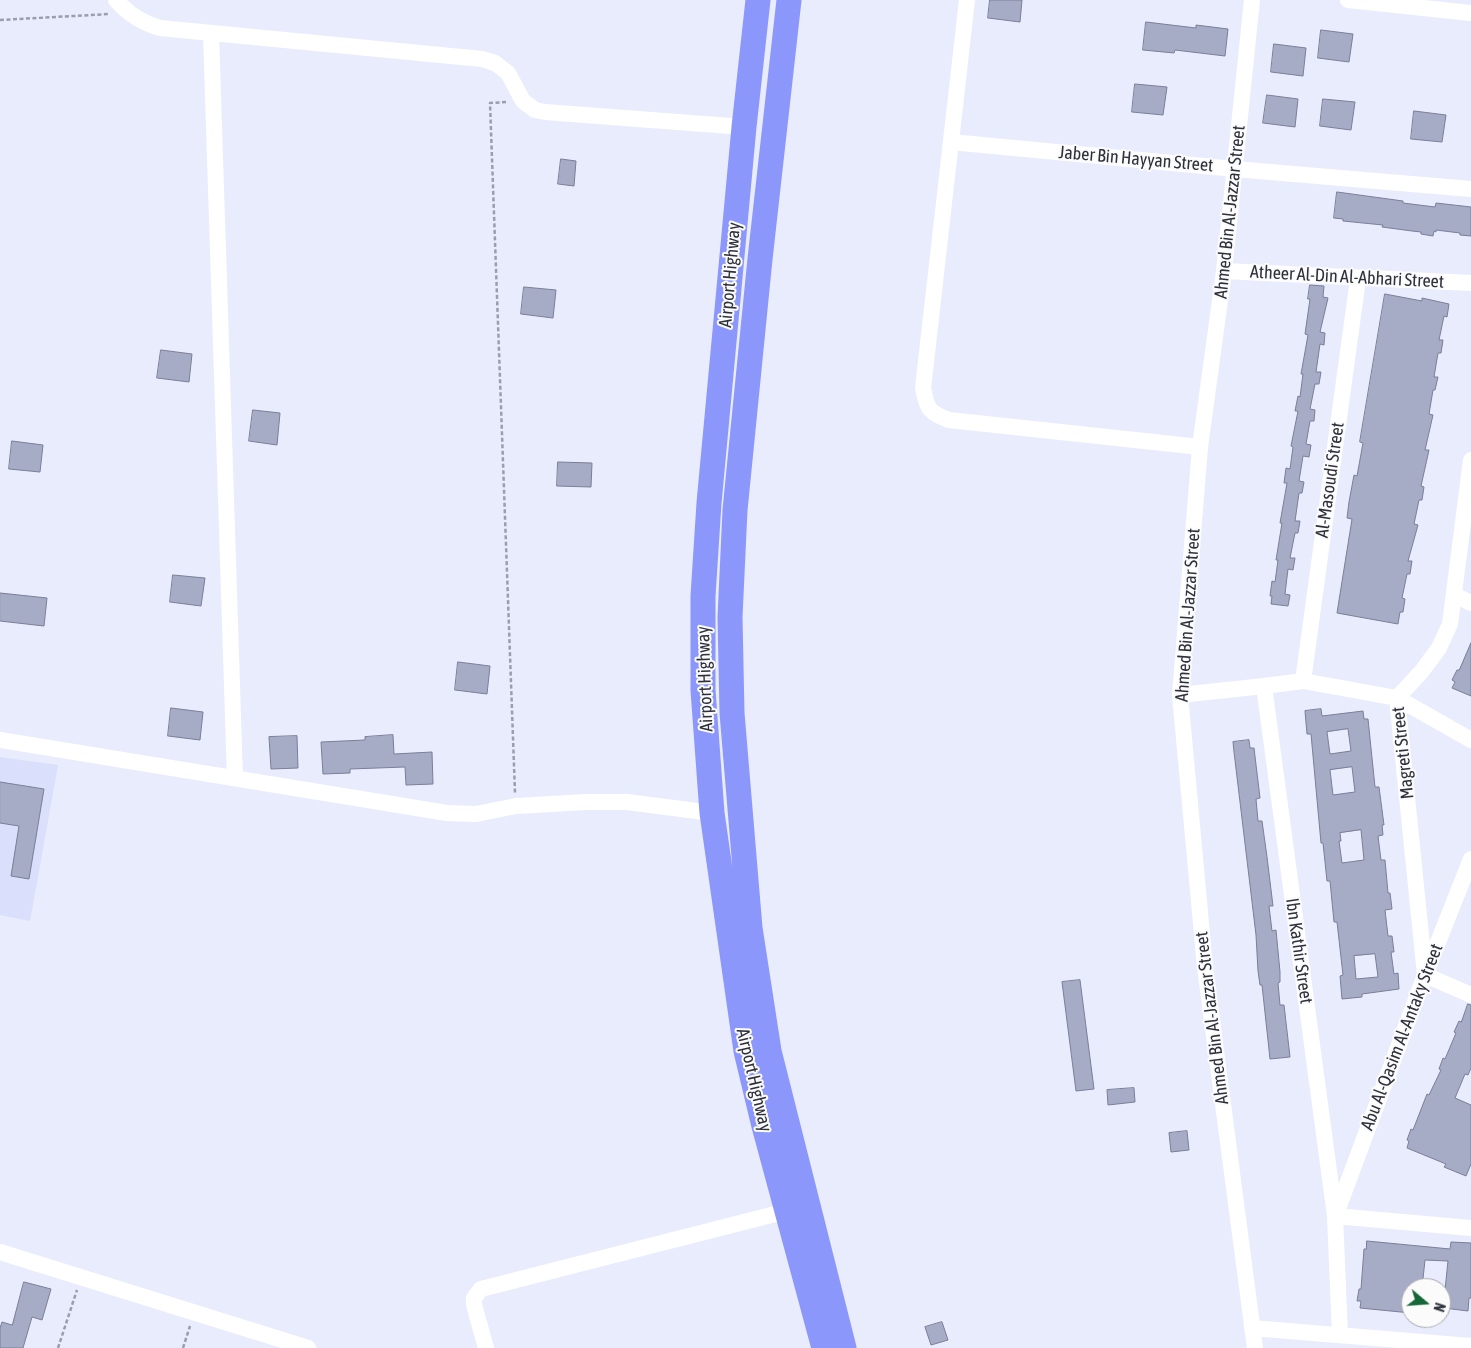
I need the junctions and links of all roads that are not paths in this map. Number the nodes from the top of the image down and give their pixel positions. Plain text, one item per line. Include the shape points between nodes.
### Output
1 (116, 0) edge
2 (758, 0) edge
3 (789, 0) edge
4 (967, 0) edge
5 (1252, 0) edge
6 (1348, 0) edge
7 (1471, 13) edge
8 (211, 33) junction
9 (744, 126) junction
10 (952, 142) junction
11 (1235, 169) junction
12 (1471, 189) edge
13 (1224, 272) junction
14 (1358, 279) junction
15 (1471, 283) edge
16 (1200, 447) junction
17 (1471, 467) edge
18 (1454, 595) junction
19 (1471, 603) edge
20 (1303, 681) junction
21 (1264, 686) junction
22 (1180, 695) junction
23 (1397, 698) junction
24 (0, 740) edge
25 (1471, 740) edge
26 (235, 778) junction
27 (712, 813) junction
28 (1471, 859) edge
29 (1426, 975) junction
30 (1471, 995) edge
31 (786, 1211) junction
32 (1335, 1216) junction
33 (1471, 1228) edge
34 (0, 1252) edge
35 (1252, 1328) junction
36 (1340, 1335) junction
37 (1471, 1346) edge
38 (308, 1348) edge
39 (486, 1348) edge
40 (824, 1348) edge
41 (844, 1348) edge
42 (1255, 1348) edge

1 - 8 street via 144,23 160,28
2 - 9 highway, Airport Highway
3 - 41 highway, Airport Highway via 735,510 730,617 732,713 750,928 769,1051
4 - 10 street
5 - 11 street, Ahmed Bin Al-Jazzar Street
6 - 7 street
8 - 9 street via 482,59 495,63 508,73 523,101 535,110
8 - 26 street
9 - 27 highway, Airport Highway via 705,550 703,680
10 - 11 street, Jaber Bin Hayyan Street
10 - 16 street via 924,388 929,410 949,420
11 - 12 street, Jaber Bin Hayyan Street
11 - 13 street, Ahmed Bin Al-Jazzar Street
13 - 14 street, Atheer Al-Din Al-Abhari Street
13 - 16 street, Ahmed Bin Al-Jazzar Street
14 - 15 street, Atheer Al-Din Al-Abhari Street
14 - 20 street, Al-Masoudi Street
16 - 22 street, Ahmed Bin Al-Jazzar Street
17 - 18 street, Magreti Street
18 - 19 street
18 - 23 street, Magreti Street via 1450,624 1440,648
20 - 21 street
20 - 23 street
21 - 22 street
21 - 32 street, Ibn Kathir Street
22 - 35 street, Ahmed Bin Al-Jazzar Street via 1205,967
23 - 25 street
23 - 29 street, Magreti Street
24 - 26 street
26 - 27 street via 447,813 476,814 516,806 570,802 627,802
27 - 31 highway, Airport Highway via 746,1051
28 - 29 street, Abu Al-Qasim Al-Antaky Street
29 - 30 street
29 - 32 street, Abu Al-Qasim Al-Antaky Street
31 - 39 street via 481,1289 474,1298 474,1305
31 - 40 highway, Airport Highway
32 - 33 street
32 - 36 street, Ibn Kathir Street
34 - 38 street
35 - 36 street
35 - 42 street, Ahmed Bin Al-Jazzar Street
36 - 37 street

